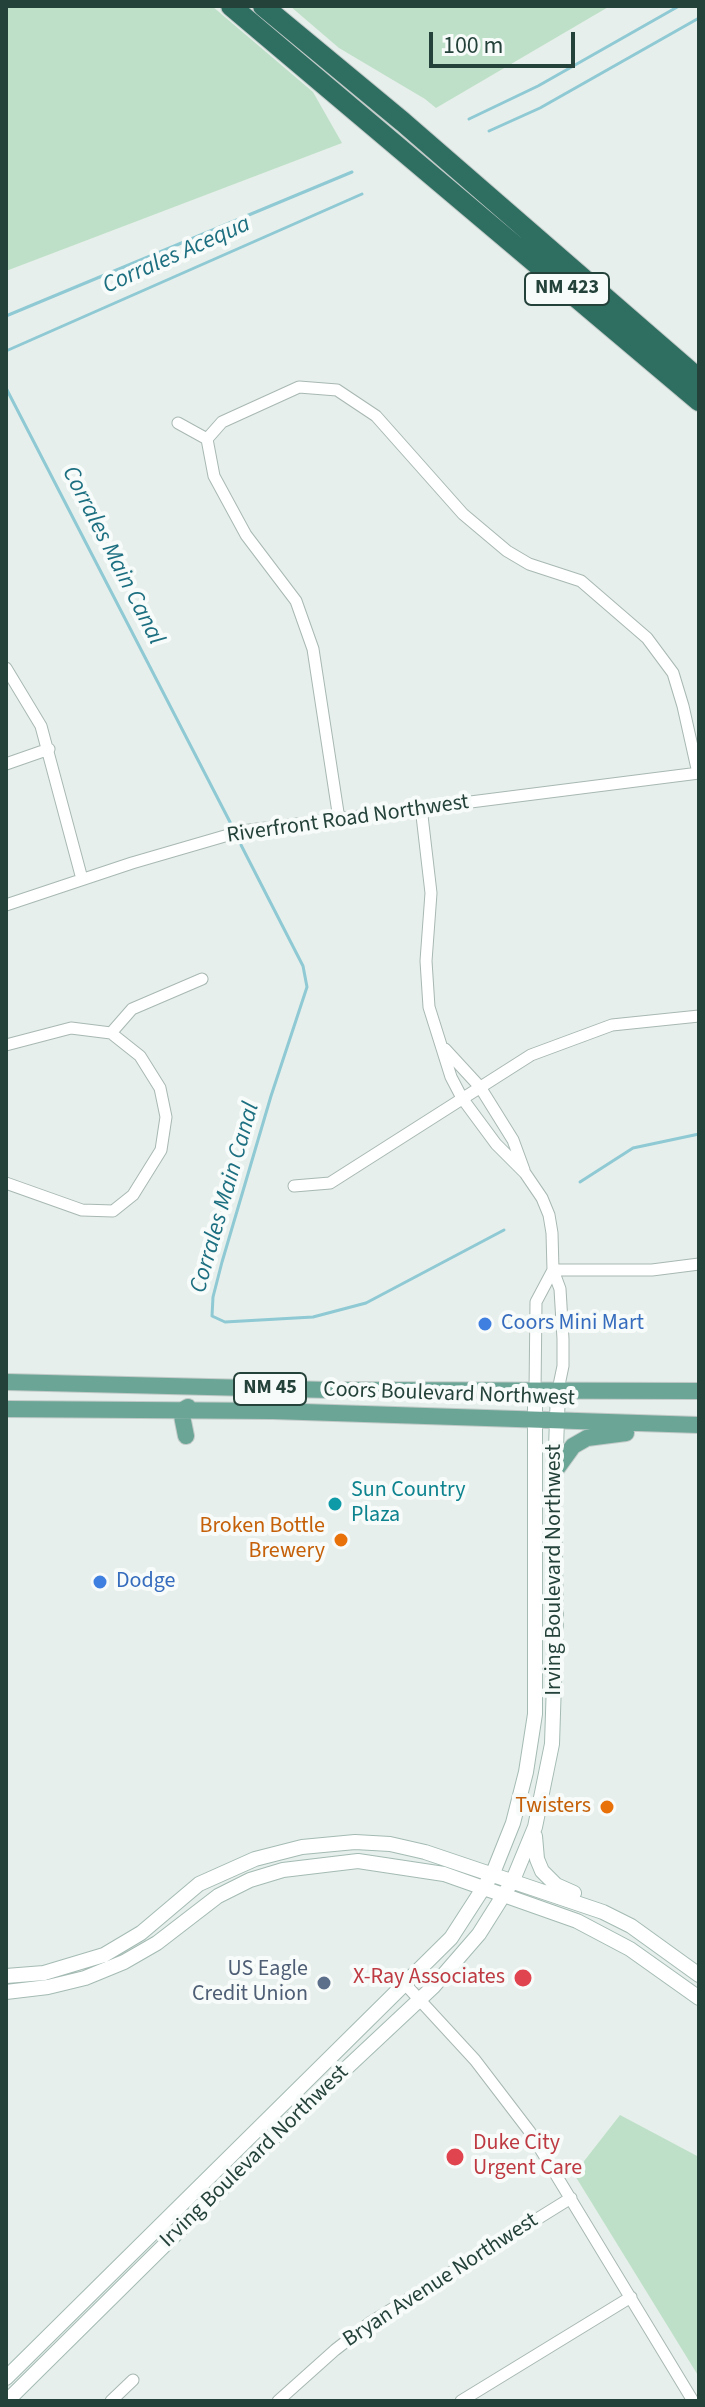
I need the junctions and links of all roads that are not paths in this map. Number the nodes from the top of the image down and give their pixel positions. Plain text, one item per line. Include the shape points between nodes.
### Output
1 (231, 6) edge
2 (263, 6) edge
3 (699, 379) edge
4 (699, 401) edge
5 (178, 423) dead end
6 (207, 439) junction
7 (6, 668) edge
8 (49, 749) junction
9 (6, 764) edge
10 (699, 773) edge
11 (421, 807) junction
12 (339, 819) junction
13 (82, 879) junction
14 (6, 905) edge
15 (202, 979) dead end
16 (699, 1016) edge
17 (111, 1033) junction
18 (6, 1045) edge
19 (441, 1046) junction
20 (480, 1087) junction
21 (462, 1098) junction
22 (525, 1173) junction
23 (6, 1183) edge
24 (294, 1186) dead end
25 (699, 1264) edge
26 (553, 1270) junction
27 (6, 1382) edge
28 (65, 1384) junction
29 (286, 1389) junction
30 (558, 1390) junction
31 (699, 1391) edge
32 (535, 1392) junction
33 (6, 1400) edge
34 (6, 1409) edge
35 (181, 1411) junction
36 (534, 1419) junction
37 (556, 1421) junction
38 (695, 1425) edge
39 (186, 1436) dead end
40 (555, 1471) junction
41 (535, 1827) junction
42 (493, 1873) junction
43 (513, 1880) junction
44 (484, 1888) junction
45 (504, 1896) junction
46 (648, 1937) junction
47 (699, 1975) edge
48 (6, 1976) edge
49 (405, 1984) junction
50 (6, 1992) edge
51 (699, 1998) edge
52 (419, 2000) junction
53 (571, 2198) junction
54 (631, 2297) junction
55 (6, 2378) edge
56 (133, 2380) dead end
57 (689, 2400) edge
58 (7, 2401) edge
59 (111, 2401) edge
60 (278, 2401) edge
61 (461, 2401) edge

1 - 4 highway, NM 423
2 - 3 highway, NM 423
5 - 6 street
6 - 10 street via 222,422 299,387 337,390 376,416 463,514 507,551 581,581 647,638 673,673
6 - 12 street via 214,476 246,535 296,601 313,649
7 - 8 street
8 - 9 street
8 - 13 street
10 - 11 street, Riverfront Road Northwest
11 - 12 street, Riverfront Road Northwest
11 - 19 street via 431,893 426,980
12 - 13 street, Riverfront Road Northwest via 242,831
13 - 14 street, Riverfront Road Northwest
15 - 17 street via 132,1009
16 - 20 street via 612,1025 584,1034 531,1055
17 - 18 street via 71,1028
17 - 23 street via 140,1056 160,1088 166,1117 161,1150 133,1195 113,1211 82,1210
19 - 20 street
19 - 21 street
20 - 21 street
20 - 22 street via 513,1140
21 - 22 street
21 - 24 street via 330,1183
22 - 26 street via 549,1215
25 - 26 street via 652,1270
26 - 30 street, Irving Boulevard Northwest via 560,1289 563,1339
26 - 32 street, Irving Boulevard Northwest via 536,1302
27 - 28 main road, Coors Boulevard Northwest / NM 45
28 - 29 main road, Coors Boulevard Northwest / NM 45
28 - 33 main road via 46,1399
29 - 32 main road, Coors Boulevard Northwest / NM 45
29 - 35 main road via 251,1401 190,1405
30 - 31 main road, Coors Boulevard Northwest / NM 45
30 - 32 main road, Coors Boulevard Northwest / NM 45
30 - 37 street, Irving Boulevard Northwest
32 - 36 street, Irving Boulevard Northwest
34 - 35 main road, Coors Boulevard Northwest / NM 45
35 - 36 main road, Coors Boulevard Northwest / NM 45
35 - 39 main road
36 - 37 main road, Coors Boulevard Northwest / NM 45
36 - 42 street, Irving Boulevard Northwest via 535,1714 513,1823
37 - 38 main road, Coors Boulevard Northwest / NM 45
37 - 40 street, Irving Boulevard Northwest
38 - 40 main road via 675,1435 613,1433 587,1438 573,1446
40 - 41 street, Irving Boulevard Northwest via 554,1727
41 - 43 street, Irving Boulevard Northwest
41 - 46 street via 537,1859 551,1881 628,1916
42 - 43 street
42 - 44 street, Irving Boulevard Northwest
42 - 48 street via 390,1844 338,1842 293,1848 199,1884 141,1933 104,1955 44,1973
43 - 45 street, Irving Boulevard Northwest
43 - 46 street via 613,1916
44 - 45 street
44 - 49 street, Irving Boulevard Northwest via 451,1938
44 - 50 street via 444,1874 358,1861 283,1870 218,1896 124,1962 85,1978
45 - 51 street via 598,1930
45 - 52 street, Irving Boulevard Northwest via 467,1950
46 - 47 street
49 - 52 street
49 - 55 street, Irving Boulevard Northwest
52 - 53 street via 497,2086
52 - 58 street, Irving Boulevard Northwest
53 - 54 street
53 - 60 street, Bryan Avenue Northwest via 371,2322
54 - 57 street
54 - 61 street
56 - 59 street

